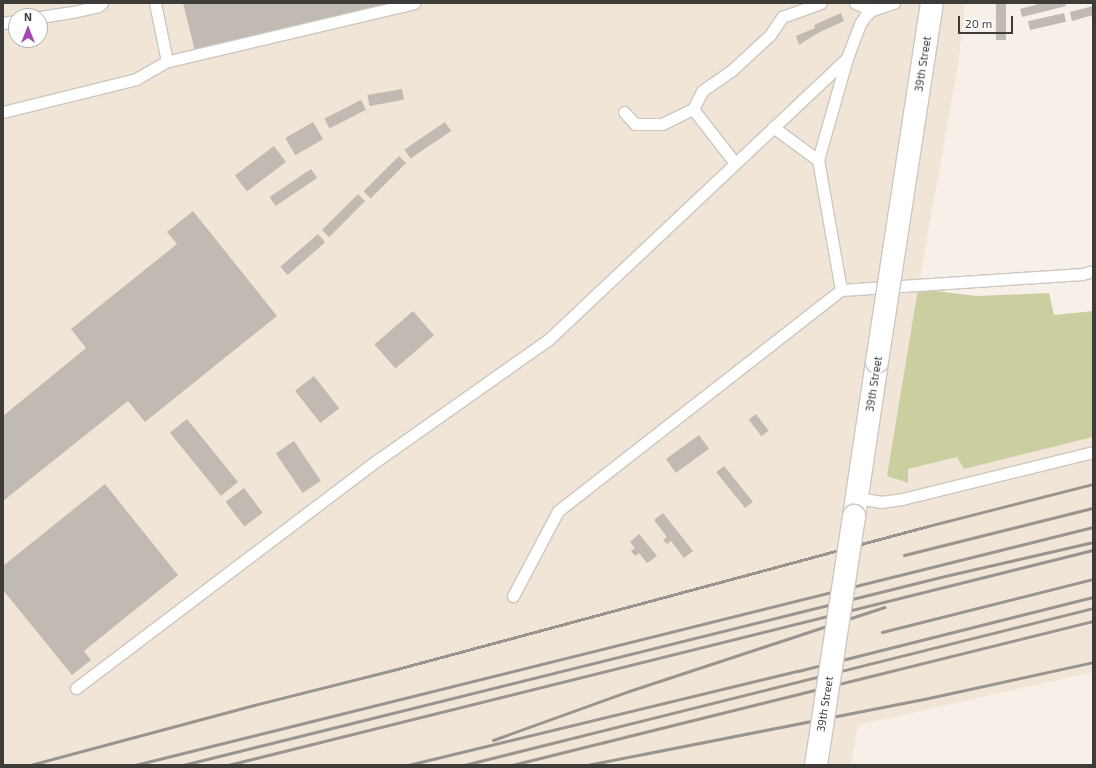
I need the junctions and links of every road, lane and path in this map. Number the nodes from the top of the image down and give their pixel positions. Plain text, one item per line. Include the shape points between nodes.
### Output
1 (102, 3) edge
2 (155, 3) edge
3 (414, 3) edge
4 (821, 3) edge
5 (855, 3) edge
6 (894, 3) edge
7 (932, 3) edge
8 (872, 10) junction
9 (48, 16) edge
10 (847, 58) junction
11 (167, 61) junction
12 (693, 109) junction
13 (3, 112) edge
14 (624, 112) dead end
15 (773, 127) junction
16 (818, 160) junction
17 (735, 163) junction
18 (1093, 271) edge
19 (841, 290) junction
20 (1093, 452) edge
21 (857, 498) junction
22 (513, 596) dead end
23 (76, 688) dead end
24 (816, 765) edge

1 - 9 lane via 73,12
2 - 11 lane
3 - 11 lane
4 - 12 lane via 782,17 770,35 731,71 702,91
5 - 8 lane
6 - 8 lane
7 - 21 main road, 39th Street, bridge
8 - 10 lane via 860,24
10 - 15 lane
10 - 16 lane
11 - 13 lane via 136,79
12 - 14 lane via 662,124 636,124
12 - 17 lane
15 - 16 lane
15 - 17 lane
16 - 19 lane
17 - 23 lane via 548,340 379,459
18 - 19 lane via 1082,274
19 - 22 lane via 558,511
20 - 21 lane via 909,497 881,502
21 - 24 main road, 39th Street, bridge

